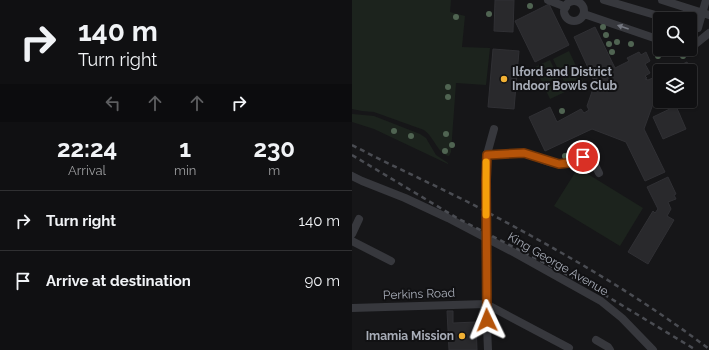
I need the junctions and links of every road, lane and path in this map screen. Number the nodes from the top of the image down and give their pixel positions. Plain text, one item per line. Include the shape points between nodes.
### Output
1 (548, 0) edge
2 (604, 0) edge
3 (662, 0) edge
4 (706, 0) edge
5 (566, 7) junction
6 (584, 14) junction
7 (706, 14) edge
8 (653, 15) edge
9 (697, 24) edge
10 (697, 28) edge
11 (709, 32) edge
12 (653, 38) edge
13 (697, 42) edge
14 (494, 129) dead end
15 (487, 158) junction
16 (599, 173) dead end
17 (352, 176) edge
18 (359, 219) dead end
19 (352, 234) edge
20 (352, 241) edge
21 (391, 261) dead end
22 (486, 304) junction
23 (352, 308) edge
24 (596, 340) dead end
25 (569, 348) dead end
26 (488, 350) edge
27 (610, 350) edge
28 (653, 350) edge

1 - 5 street
2 - 8 street
3 - 7 street
4 - 7 street
5 - 6 street via 573,2 579,3
5 - 6 street via 568,19 574,21
12 -> 6 street
7 - 9 street
10 - 11 street
11 - 13 street
14 - 15 street
15 - 16 street via 524,153 559,164 586,157 594,163
15 - 22 street, bridge
17 - 28 street, King George Avenue via 436,212 601,301 622,318
18 - 19 street
20 - 21 street
22 - 23 street, Perkins Road
22 - 25 street
22 - 26 street
24 - 27 street

